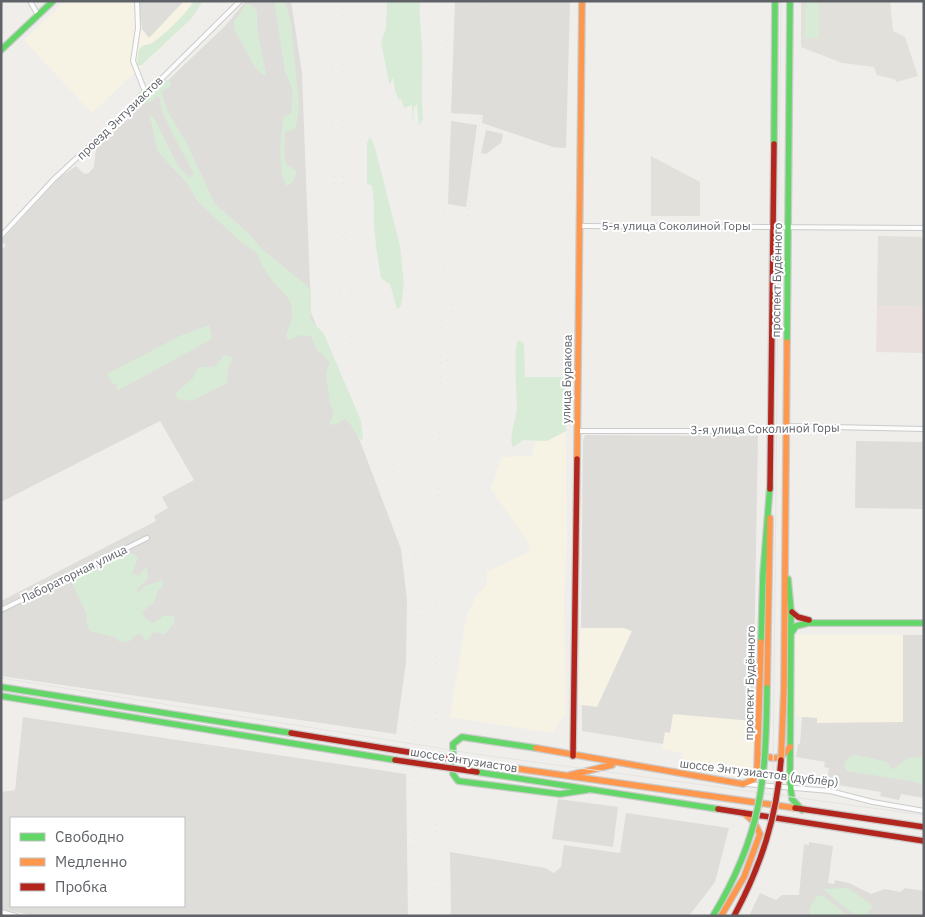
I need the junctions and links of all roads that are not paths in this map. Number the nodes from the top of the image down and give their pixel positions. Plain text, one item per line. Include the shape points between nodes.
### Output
1 (30, 1) edge
2 (53, 1) edge
3 (137, 1) edge
4 (240, 1) edge
5 (582, 1) edge
6 (776, 1) edge
7 (790, 1) edge
8 (38, 15) junction
9 (1, 50) edge
10 (146, 94) junction
11 (774, 225) junction
12 (578, 226) junction
13 (788, 226) junction
14 (924, 228) edge
15 (1, 236) edge
16 (786, 426) junction
17 (924, 429) edge
18 (577, 431) junction
19 (772, 431) junction
20 (770, 486) junction
21 (147, 538) dead end
22 (788, 598) junction
23 (1, 610) edge
24 (791, 611) junction
25 (816, 622) junction
26 (924, 623) edge
27 (791, 632) junction
28 (1, 687) edge
29 (1, 696) edge
30 (759, 745) junction
31 (791, 746) junction
32 (572, 756) junction
33 (621, 764) junction
34 (559, 775) junction
35 (743, 784) junction
36 (790, 789) junction
37 (587, 790) junction
38 (802, 810) junction
39 (924, 811) edge
40 (744, 813) junction
41 (924, 828) edge
42 (924, 842) edge
43 (1, 912) edge
44 (16, 916) edge
45 (713, 916) edge
46 (721, 916) edge
47 (734, 916) edge

1 - 8 street
2 - 8 main road
3 - 10 street via 138,28 133,61
4 - 10 street, проезд Энтузиастов
5 - 12 main road, улица Буракова
6 - 11 main road, проспект Будённого
7 - 13 main road, проспект Будённого
8 - 9 main road
10 - 15 street, проезд Энтузиастов via 54,179
11 - 12 street, 5-я улица Соколиной Горы
11 - 13 street, 5-я улица Соколиной Горы
11 - 19 main road, проспект Будённого
12 - 18 main road, улица Буракова
13 - 14 street, 5-я улица Соколиной Горы
13 - 16 main road, проспект Будённого
16 - 17 street, 3-я улица Соколиной Горы
16 - 19 street, 3-я улица Соколиной Горы
16 - 22 main road, проспект Будённого via 785,560
18 - 19 street, 3-я улица Соколиной Горы
18 - 32 main road, улица Буракова
19 - 20 main road, проспект Будённого
20 - 30 main road, проспект Будённого via 762,575
20 - 45 main road, проспект Будённого, bridge via 766,773 760,812 742,862
21 - 23 street, Лабораторная улица
22 - 24 main road, проспект Будённого
22 - 47 main road, проспект Будённого, bridge via 782,770 776,815 756,876
24 - 25 main road via 800,618
24 - 27 main road, проспект Будённого
25 - 26 main road
25 - 27 main road via 800,624
27 - 31 main road, проспект Будённого
28 - 34 main road, шоссе Энтузиастов, bridge
29 - 37 main road, шоссе Энтузиастов, bridge
30 - 31 main road via 764,755 773,759 782,756
30 - 35 main road, проспект Будённого via 756,776
31 - 36 main road, проспект Будённого
32 - 33 main road, шоссе Энтузиастов (дублёр)
32 - 37 main road, шоссе Энтузиастов (дублёр) via 462,737 453,744 453,774 458,782 539,792
33 - 34 main road
33 - 35 main road, шоссе Энтузиастов (дублёр)
34 - 38 main road, шоссе Энтузиастов
35 - 36 street, шоссе Энтузиастов (дублёр)
36 - 38 main road via 792,799
36 - 39 street, шоссе Энтузиастов (дублёр) via 830,791
37 - 40 main road, шоссе Энтузиастов
38 - 41 main road, шоссе Энтузиастов
40 - 42 main road, шоссе Энтузиастов
40 - 46 main road via 752,818 760,834 744,877
43 - 44 street

